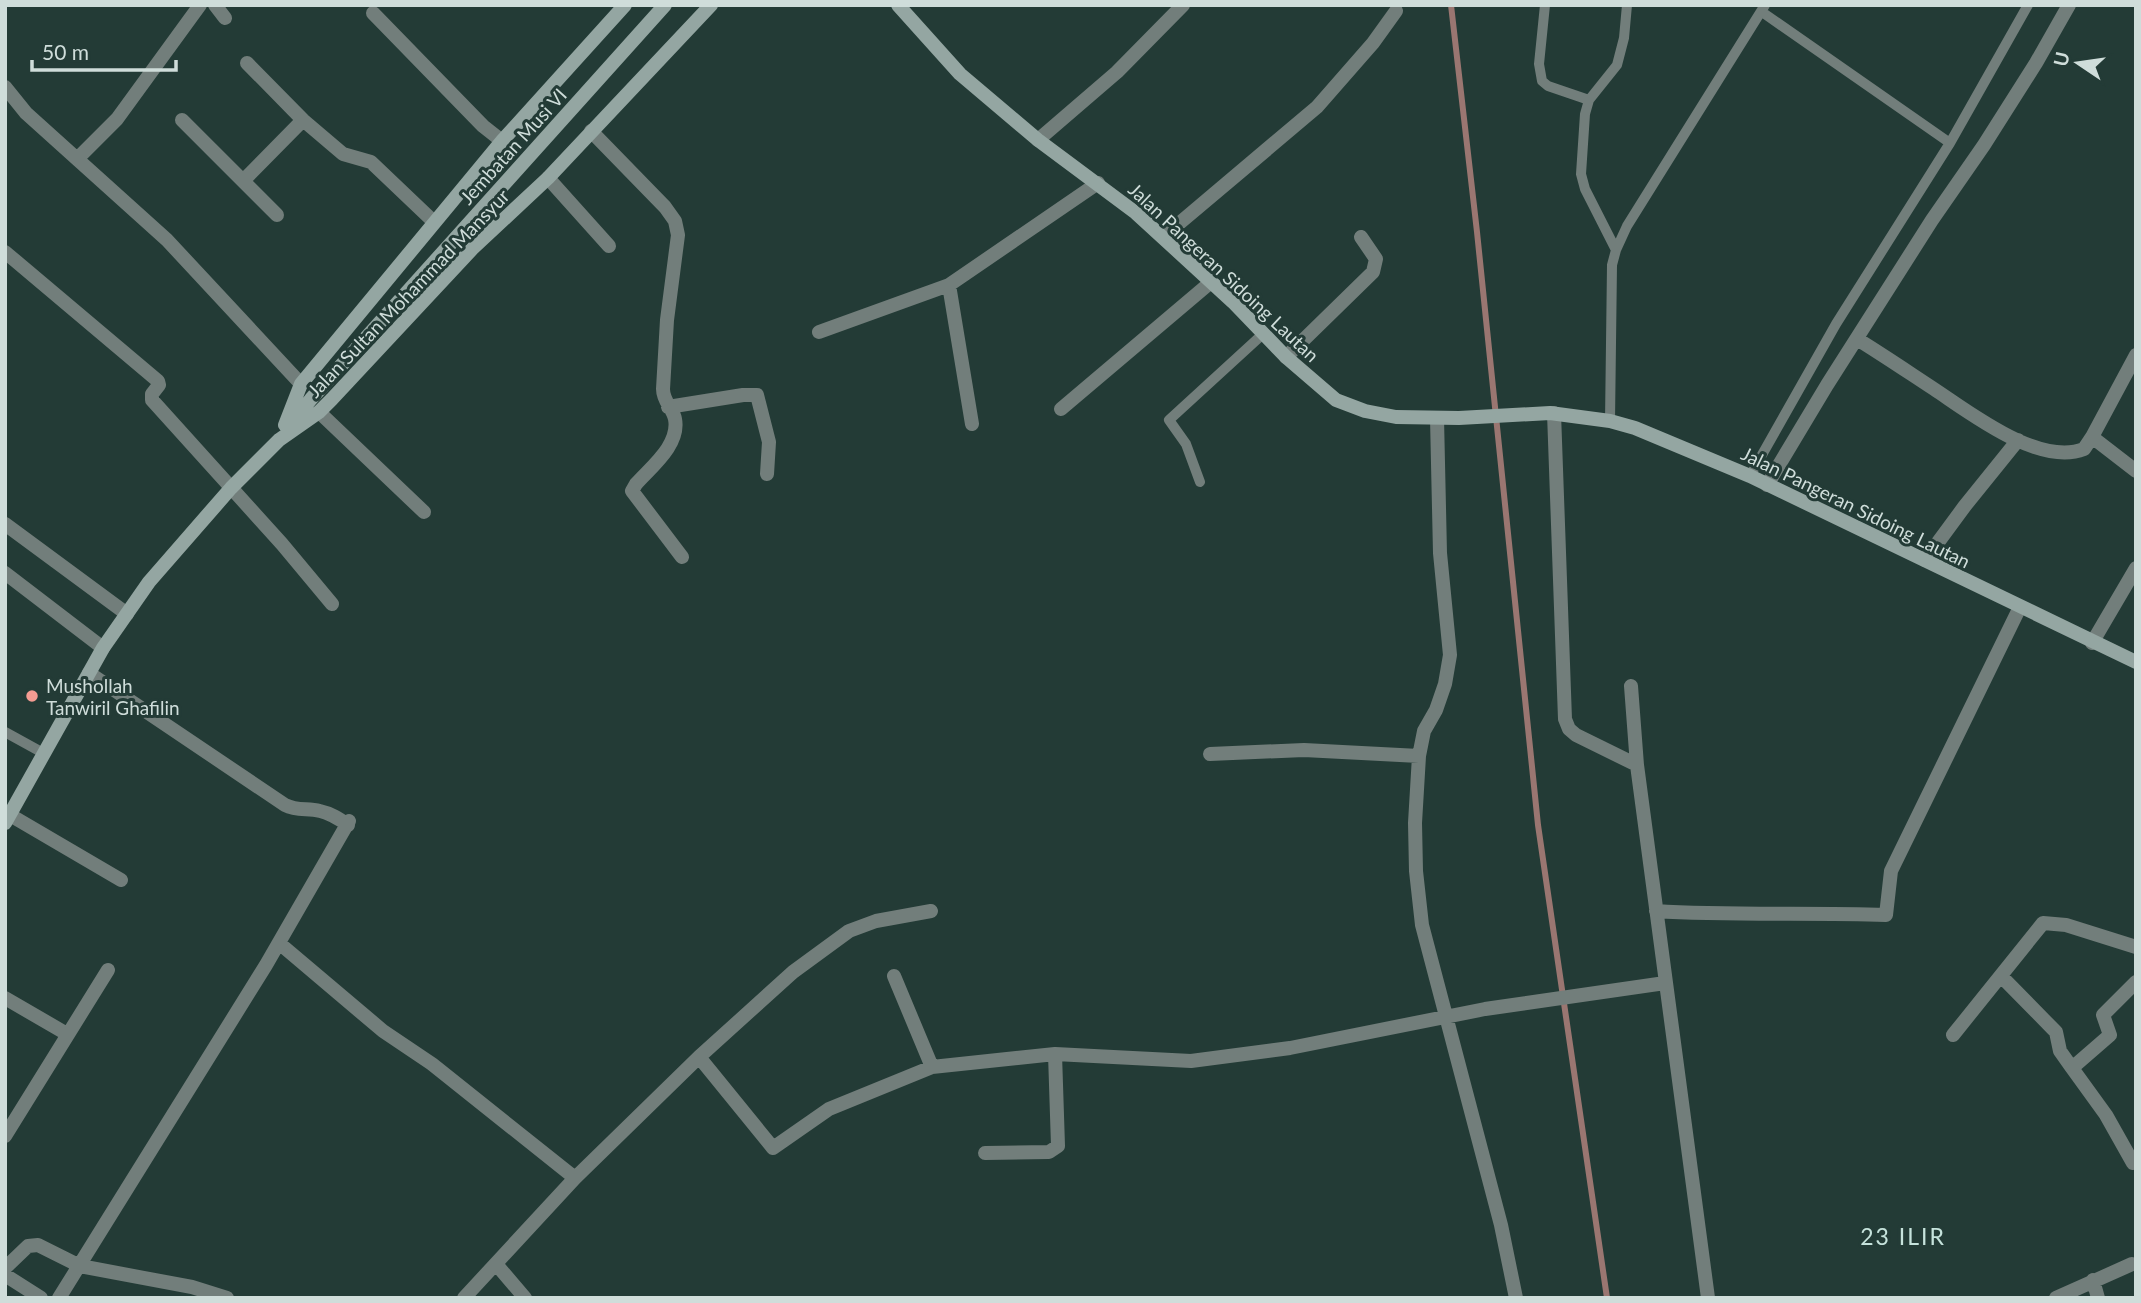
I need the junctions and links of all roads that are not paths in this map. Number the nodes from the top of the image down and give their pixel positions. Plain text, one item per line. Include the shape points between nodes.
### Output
1 (200, 5) edge
2 (215, 5) edge
3 (625, 5) edge
4 (665, 5) edge
5 (711, 5) edge
6 (898, 5) edge
7 (1183, 5) edge
8 (1545, 5) edge
9 (1627, 5) edge
10 (2028, 5) edge
11 (2069, 5) edge
12 (1763, 8) edge
13 (1396, 11) dead end
14 (373, 13) dead end
15 (225, 18) dead end
16 (247, 63) dead end
17 (5, 87) edge
18 (1589, 100) junction
19 (182, 120) dead end
20 (303, 120) junction
21 (591, 131) junction
22 (1038, 140) junction
23 (502, 141) junction
24 (1950, 143) junction
25 (77, 159) junction
26 (548, 178) junction
27 (243, 181) junction
28 (1098, 183) junction
29 (277, 215) dead end
30 (434, 222) junction
31 (1163, 237) junction
32 (1361, 237) dead end
33 (609, 246) dead end
34 (1616, 250) junction
35 (5, 251) edge
36 (1210, 282) junction
37 (948, 285) junction
38 (1261, 330) junction
39 (819, 332) dead end
40 (1857, 338) junction
41 (2136, 356) edge
42 (1286, 357) junction
43 (301, 384) junction
44 (668, 407) junction
45 (1061, 409) dead end
46 (319, 412) junction
47 (1552, 413) junction
48 (1437, 418) junction
49 (1610, 421) junction
50 (972, 424) dead end
51 (2092, 436) junction
52 (279, 440) junction
53 (2018, 440) junction
54 (2136, 471) edge
55 (767, 474) dead end
56 (1750, 476) junction
57 (1200, 482) dead end
58 (1768, 485) junction
59 (231, 488) junction
60 (424, 512) dead end
61 (5, 524) edge
62 (682, 557) dead end
63 (1924, 561) junction
64 (2136, 568) edge
65 (5, 573) edge
66 (332, 604) dead end
67 (2020, 607) junction
68 (127, 614) junction
69 (2092, 643) junction
70 (103, 648) junction
71 (2136, 662) edge
72 (89, 673) junction
73 (1631, 686) dead end
74 (5, 732) edge
75 (45, 754) junction
76 (1210, 754) dead end
77 (1419, 756) junction
78 (1637, 765) junction
79 (7, 819) edge
80 (121, 880) dead end
81 (932, 911) dead end
82 (1656, 911) junction
83 (279, 943) junction
84 (2136, 947) edge
85 (108, 970) dead end
86 (894, 976) dead end
87 (2001, 976) junction
88 (2136, 982) edge
89 (1665, 983) junction
90 (5, 998) edge
91 (1447, 1017) junction
92 (67, 1034) junction
93 (1952, 1035) dead end
94 (1055, 1054) junction
95 (699, 1057) junction
96 (932, 1066) junction
97 (2072, 1068) junction
98 (5, 1136) edge
99 (985, 1153) dead end
100 (2133, 1163) dead end
101 (575, 1178) junction
102 (496, 1264) junction
103 (2132, 1264) dead end
104 (80, 1266) junction
105 (5, 1268) edge
106 (5, 1275) edge
107 (2093, 1280) junction
108 (188, 1292) edge
109 (41, 1298) edge
110 (59, 1298) edge
111 (227, 1298) edge
112 (464, 1298) edge
113 (525, 1298) edge
114 (1516, 1298) edge
115 (1708, 1298) edge
116 (2056, 1298) edge
117 (2098, 1298) edge

1 - 25 street via 117,119
2 - 15 street
3 - 23 street
4 - 52 street, Jembatan Musi VI
5 - 21 street, Jalan Sultan Mohammad Mansyur
6 - 22 street, Jalan Pangeran Sidoing Lautan via 960,74
7 - 22 street via 1117,72
8 - 18 lane via 1539,64 1542,81
9 - 18 lane via 1617,65
10 - 24 lane
11 - 40 street
12 - 24 lane
12 - 34 lane
13 - 31 street via 1317,107
14 - 23 street
16 - 20 street
17 - 25 street via 26,113
18 - 34 lane via 1581,174
19 - 27 street
20 - 27 street
20 - 30 street via 342,154 371,162
21 - 26 street, Jalan Sultan Mohammad Mansyur
21 - 44 street via 675,220 678,244 663,389
22 - 28 street, Jalan Pangeran Sidoing Lautan
23 - 30 street
24 - 56 lane via 1836,324
25 - 43 street via 167,240
26 - 33 street
26 - 46 street, Jalan Sultan Mohammad Mansyur via 472,249
27 - 29 street
28 - 31 street, Jalan Pangeran Sidoing Lautan
28 - 37 street
30 - 43 street
31 - 36 street, Jalan Pangeran Sidoing Lautan
32 - 42 street via 1376,259 1373,272
34 - 49 lane via 1611,281
35 - 59 street via 158,381 152,400
36 - 38 street, Jalan Pangeran Sidoing Lautan
36 - 45 street
37 - 39 street
37 - 50 street
38 - 42 street, Jalan Pangeran Sidoing Lautan
38 - 57 lane via 1169,420 1186,444
40 - 53 street
40 - 58 street
41 - 51 street
42 - 48 street, Jalan Pangeran Sidoing Lautan via 1350,407 1381,415
43 - 52 street
44 - 55 street via 757,395 769,442
44 - 62 street via 676,424 670,445 632,491
46 - 52 street, Jalan Sultan Mohammad Mansyur
46 - 60 street
47 - 48 street, Jalan Pangeran Sidoing Lautan
47 - 49 street, Jalan Pangeran Sidoing Lautan
47 - 78 street via 1565,719 1576,735
48 - 77 street via 1440,553 1450,655
49 - 56 street, Jalan Pangeran Sidoing Lautan
51 - 53 street via 2084,449 2074,451
51 - 54 street
52 - 59 street, Jalan Sultan Mohammad Mansyur
53 - 63 street
56 - 58 street, Jalan Pangeran Sidoing Lautan
58 - 63 street, Jalan Pangeran Sidoing Lautan
59 - 66 street
59 - 68 street, Jalan Sultan Mohammad Mansyur
61 - 68 street
63 - 67 street, Jalan Pangeran Sidoing Lautan
64 - 69 street
65 - 70 street
67 - 69 street, Jalan Pangeran Sidoing Lautan
67 - 82 street via 1891,871 1886,915
68 - 70 street, Jalan Sultan Mohammad Mansyur
69 - 71 street, Jalan Pangeran Sidoing Lautan
70 - 72 street, Jalan Sultan Mohammad Mansyur
72 - 75 street, Jalan Sultan Mohammad Mansyur
72 - 83 street via 285,805 319,810 348,823
73 - 78 street
74 - 75 lane
75 - 79 street, Jalan Sultan Mohammad Mansyur
76 - 77 street via 1304,750
77 - 91 street via 1415,823 1418,899
78 - 82 street
79 - 80 street
81 - 95 street via 888,918 849,931 793,972
82 - 89 street
83 - 101 street via 383,1031 432,1064
83 - 104 street
84 - 87 street via 2047,922
85 - 92 street
86 - 96 street
87 - 93 street
87 - 97 street via 2056,1032 2060,1051
88 - 97 street via 2103,1015 2110,1035
89 - 91 street
89 - 115 street
90 - 92 street
91 - 94 street via 1290,1048 1191,1061
91 - 114 street
92 - 98 street
94 - 96 street
94 - 99 street via 1058,1146 1049,1152
95 - 96 street via 773,1148 829,1109
95 - 101 street
97 - 100 street
101 - 102 street
102 - 112 street
102 - 113 street
103 - 107 street
104 - 105 street via 35,1245
104 - 108 street
104 - 110 street
106 - 109 street
107 - 116 street
107 - 117 street
108 - 111 street

